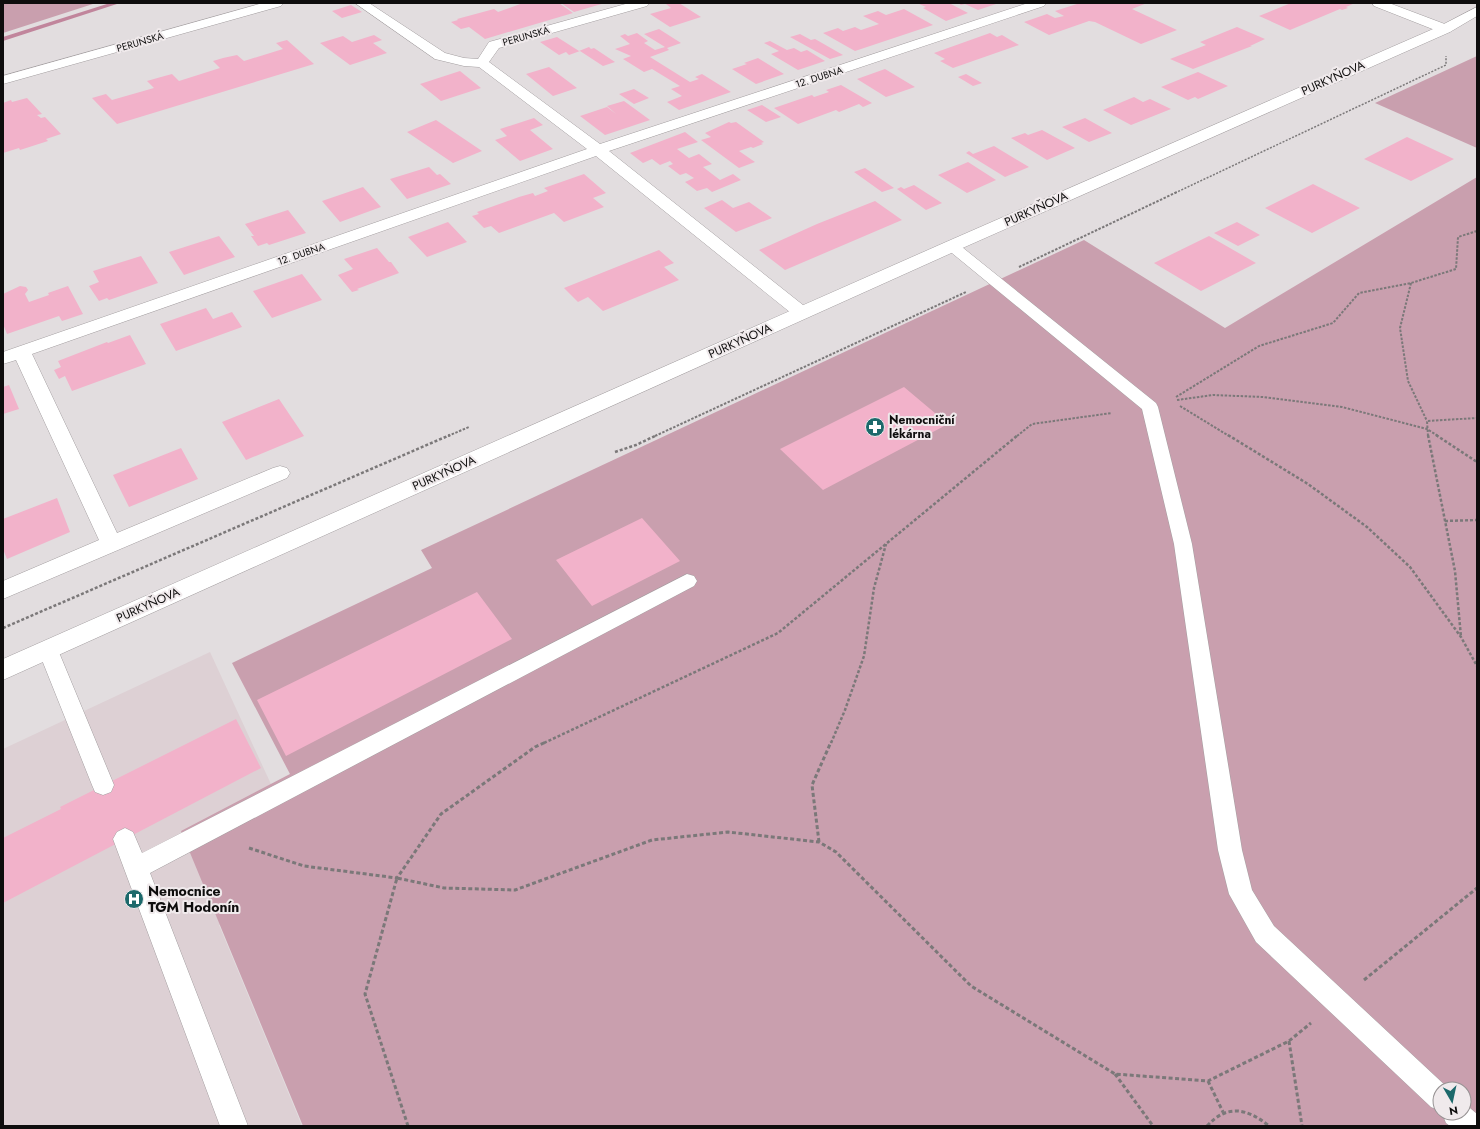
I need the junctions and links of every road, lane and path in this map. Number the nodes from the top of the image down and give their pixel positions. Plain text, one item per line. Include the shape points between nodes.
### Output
1 (276, 3) edge
2 (360, 3) edge
3 (643, 3) edge
4 (1040, 3) edge
5 (1378, 3) edge
6 (1477, 11) edge
7 (1445, 29) junction
8 (1446, 49) dead end
9 (482, 64) junction
10 (3, 80) edge
11 (598, 150) junction
12 (1477, 231) edge
13 (952, 246) junction
14 (992, 279) junction
15 (1411, 283) junction
16 (802, 313) junction
17 (12, 354) edge
18 (1171, 400) junction
19 (1150, 407) junction
20 (1477, 418) edge
21 (1427, 421) junction
22 (1427, 429) junction
23 (616, 452) dead end
24 (1477, 462) edge
25 (280, 473) dead end
26 (1477, 520) edge
27 (1445, 521) junction
28 (112, 544) junction
29 (886, 544) junction
30 (687, 581) dead end
31 (3, 590) edge
32 (1461, 637) junction
33 (48, 650) junction
34 (1477, 666) edge
35 (3, 670) edge
36 (103, 785) dead end
37 (125, 839) dead end
38 (819, 842) junction
39 (249, 848) dead end
40 (137, 868) junction
41 (397, 878) junction
42 (1477, 888) edge
43 (1338, 1001) junction
44 (1289, 1041) junction
45 (1115, 1074) junction
46 (1208, 1081) junction
47 (1432, 1090) edge
48 (1223, 1112) junction
49 (234, 1126) edge
50 (408, 1126) edge
51 (1153, 1126) edge
52 (1207, 1126) edge
53 (1269, 1126) edge
54 (1302, 1126) edge

1 - 10 street, PERUNSKÁ
2 - 9 street via 440,56
3 - 9 street, PERUNSKÁ via 494,45
4 - 11 street, 12. DUBNA
5 - 7 street
6 - 7 street, PURKYŇOVA
7 - 13 street, PURKYŇOVA
8 - 14 path via 1446,65
9 - 11 street
11 - 16 street
11 - 17 street, 12. DUBNA
12 - 15 path via 1458,237 1456,269
13 - 14 lane
13 - 16 street, PURKYŇOVA
14 - 19 lane
14 - 23 path via 636,445
15 - 18 path via 1359,293 1332,323 1259,346
15 - 21 path via 1400,328 1408,381
16 - 33 street, PURKYŇOVA
17 - 28 street
18 - 22 path via 1214,395 1263,396 1342,407
18 - 32 path via 1308,484 1367,527 1410,568
19 - 29 path via 1032,424
19 - 43 lane via 1183,544 1230,850 1241,894 1265,934
20 - 21 path
21 - 22 path
22 - 24 path
22 - 27 path
25 - 28 street
26 - 27 path
27 - 32 path via 1455,571
28 - 31 street
29 - 38 path via 874,588 864,656 846,710 812,785
29 - 41 path via 778,634 535,747 441,814
30 - 40 lane
32 - 34 path
33 - 35 street, PURKYŇOVA
33 - 36 lane
37 - 40 lane
38 - 41 path via 728,832 652,840 516,890 444,888
38 - 45 path via 836,852 971,986
39 - 41 path via 304,866
40 - 49 lane
41 - 50 path via 365,994
42 - 43 path
43 - 44 path
43 - 47 lane
44 - 46 path
44 - 54 path
45 - 46 path
45 - 51 path
46 - 48 path
48 - 52 path via 1213,1118
48 - 53 path via 1250,1114

